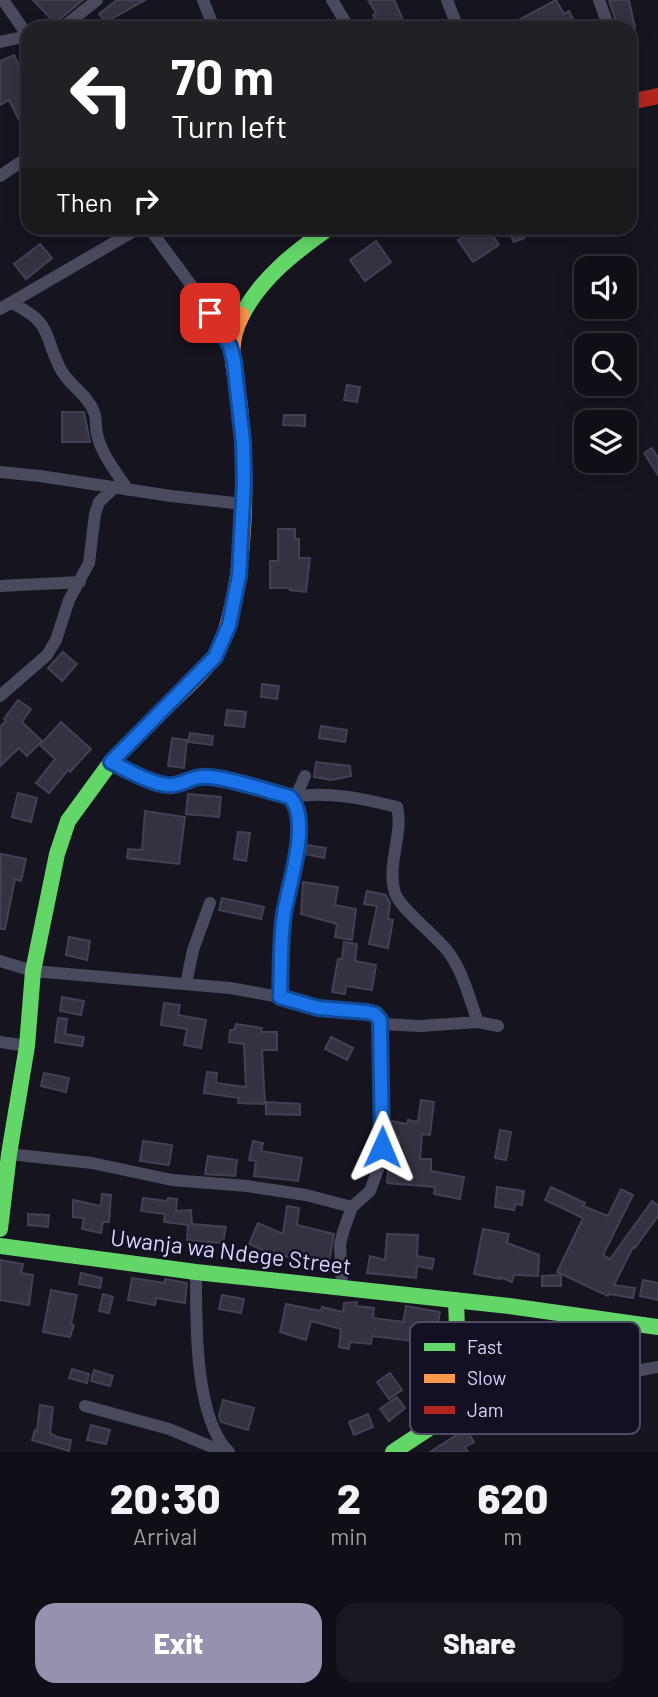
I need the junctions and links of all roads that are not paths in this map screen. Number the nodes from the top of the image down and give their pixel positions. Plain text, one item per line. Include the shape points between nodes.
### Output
1 (3, 0) edge
2 (97, 0) edge
3 (203, 0) edge
4 (332, 0) edge
5 (447, 0) edge
6 (599, 0) edge
7 (71, 21) edge
8 (211, 21) edge
9 (345, 21) edge
10 (455, 21) edge
11 (606, 21) edge
12 (21, 26) edge
13 (21, 38) edge
14 (0, 42) edge
15 (658, 96) edge
16 (637, 99) edge
17 (21, 163) edge
18 (0, 176) edge
19 (127, 235) edge
20 (154, 235) edge
21 (319, 235) edge
22 (6, 306) edge
23 (230, 346) junction
24 (0, 472) edge
25 (114, 488) junction
26 (128, 490) junction
27 (243, 503) junction
28 (80, 582) junction
29 (0, 586) edge
30 (0, 696) edge
31 (111, 762) junction
32 (305, 776) dead end
33 (290, 797) junction
34 (211, 903) dead end
35 (0, 961) edge
36 (33, 971) junction
37 (186, 985) junction
38 (280, 997) junction
39 (478, 1022) junction
40 (381, 1024) junction
41 (498, 1026) dead end
42 (0, 1042) edge
43 (27, 1045) junction
44 (9, 1154) junction
45 (352, 1207) junction
46 (0, 1229) edge
47 (0, 1246) edge
48 (196, 1272) junction
49 (342, 1288) junction
50 (456, 1300) junction
51 (457, 1322) edge
52 (621, 1322) edge
53 (640, 1325) edge
54 (658, 1327) edge
55 (658, 1367) edge
56 (640, 1370) edge
57 (85, 1406) dead end
58 (420, 1434) edge
59 (224, 1452) edge
60 (229, 1452) edge
61 (393, 1452) edge

1 - 12 street
2 - 7 street
3 - 8 street
4 - 9 street
5 - 10 street
6 - 11 street
13 - 14 street
15 - 16 street
17 - 18 street
19 - 22 street
20 - 23 street
21 - 23 street via 266,278 241,315
22 - 26 street via 32,313 42,324 66,378 95,413 101,444
23 - 27 street via 244,461
24 - 25 street
25 - 26 street
25 - 28 street via 99,502 89,563
26 - 27 street
27 - 31 street via 239,576 229,625 215,657
28 - 29 street
28 - 30 street via 47,655
31 - 33 street via 163,785 207,776
31 - 36 street via 68,821
32 - 33 street via 298,792
33 - 38 street via 297,807 299,828 284,915
33 - 39 street via 350,796 397,807 395,894 448,952 464,978
34 - 37 street via 192,950
35 - 36 street
36 - 37 street
36 - 43 street
37 - 38 street
38 - 40 street via 318,1008 375,1014
39 - 40 street
39 - 41 street
40 - 45 street via 382,1147 370,1191
42 - 43 street
43 - 44 street
44 - 45 street via 306,1195
44 - 46 street
45 - 49 street via 340,1244
47 - 48 street, Uwanja wa Ndege Street
48 - 49 street, Uwanja wa Ndege Street
48 - 60 street via 200,1366 212,1428
49 - 50 street, Uwanja wa Ndege Street
50 - 51 street
50 - 52 street, Uwanja wa Ndege Street
53 - 54 street, Uwanja wa Ndege Street
55 - 56 street
57 - 59 street via 169,1429
58 - 61 street

